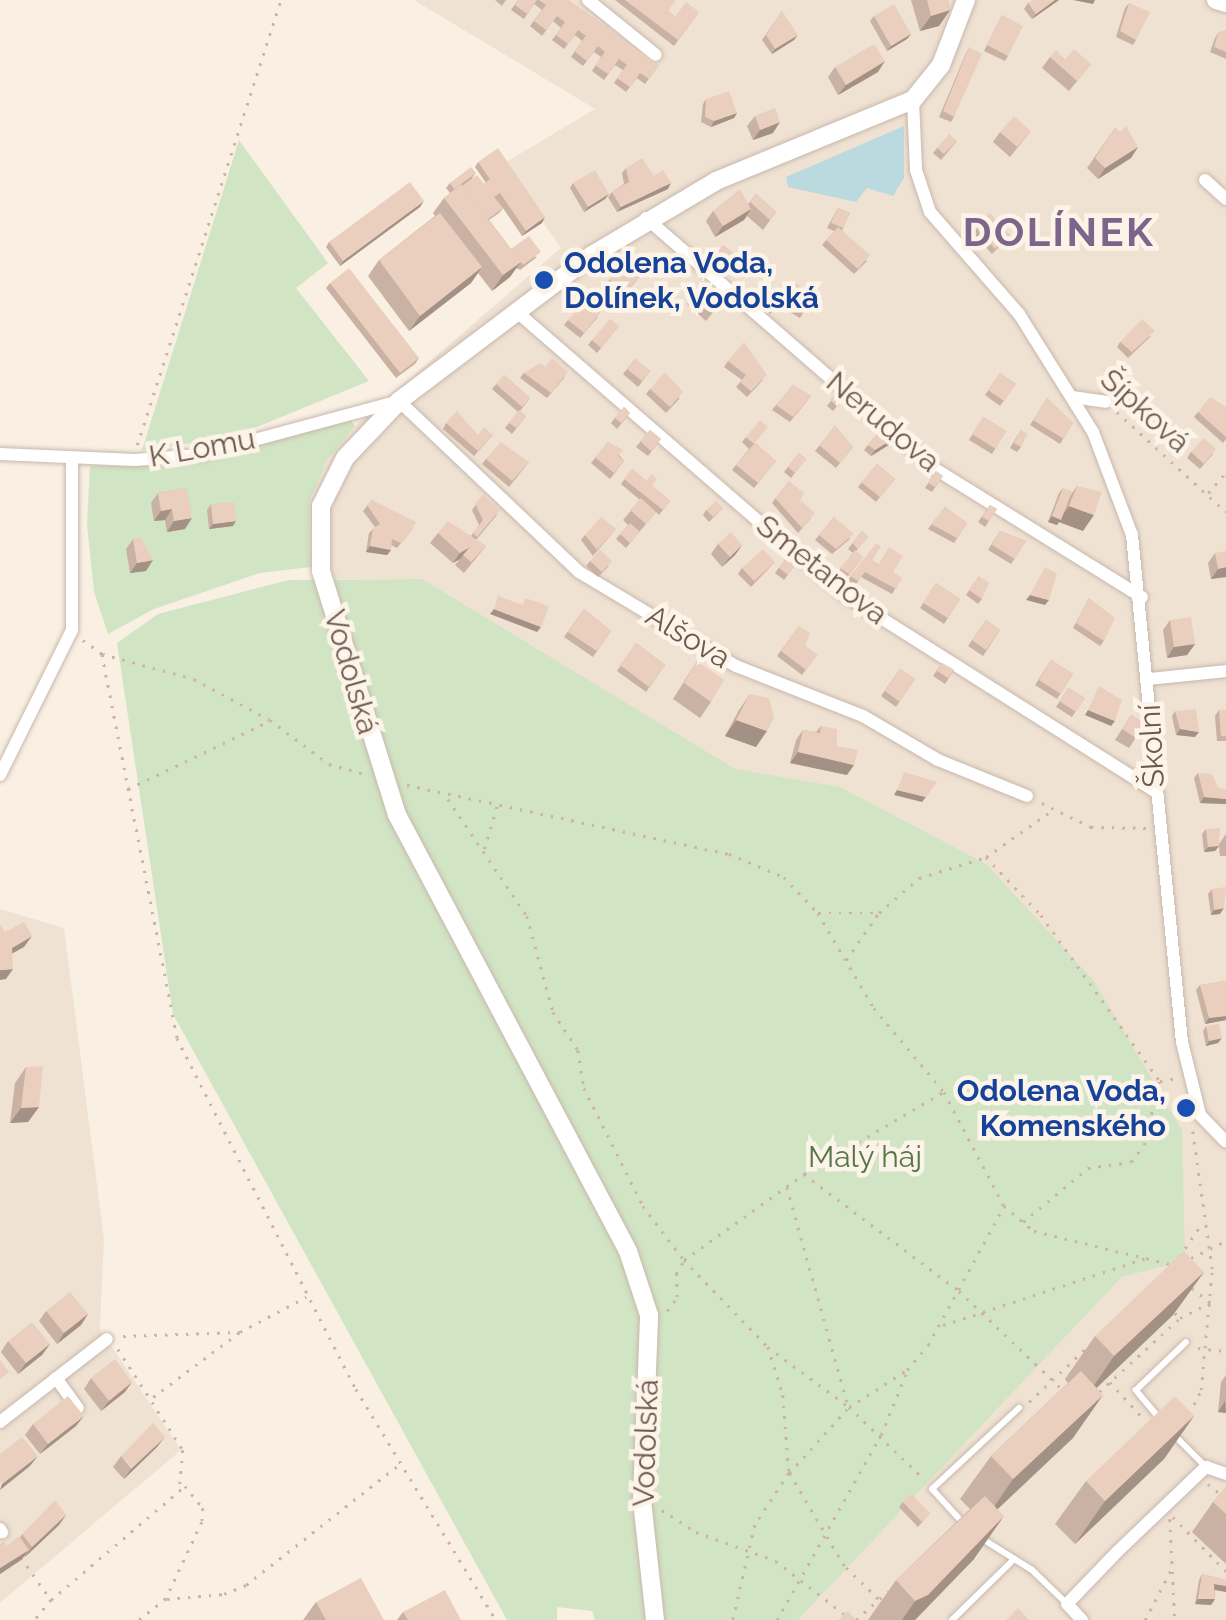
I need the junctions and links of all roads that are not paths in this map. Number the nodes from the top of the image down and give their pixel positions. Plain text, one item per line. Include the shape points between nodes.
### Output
1 (588, 0) edge
2 (966, 0) edge
3 (1216, 0) edge
4 (1226, 3) edge
5 (656, 55) dead end
6 (913, 100) junction
7 (1204, 180) dead end
8 (1226, 198) edge
9 (646, 218) junction
10 (517, 312) junction
11 (1072, 398) junction
12 (399, 401) junction
13 (1106, 402) road end
14 (0, 454) edge
15 (72, 459) junction
16 (1142, 596) junction
17 (1226, 670) edge
18 (1149, 679) junction
19 (0, 776) edge
20 (1155, 791) junction
21 (1027, 796) road end
22 (1226, 1142) edge
23 (107, 1339) road end
24 (1186, 1342) dead end
25 (56, 1378) junction
26 (78, 1408) edge
27 (1019, 1408) road end
28 (0, 1422) edge
29 (1226, 1474) edge
30 (1206, 1475) junction
31 (1014, 1559) junction
32 (1067, 1604) junction
33 (656, 1620) edge
34 (952, 1620) edge
35 (1082, 1620) edge

1 - 5 street
2 - 6 street, Vodolská via 942,65
3 - 4 street
6 - 9 street, Vodolská via 716,180
6 - 11 street, Školní via 916,170 930,212 1019,314
7 - 8 street
9 - 10 street, Vodolská
9 - 16 street, Nerudova via 932,467
10 - 12 street, Vodolská
10 - 20 street, Smetanova via 843,594
11 - 13 street
11 - 16 street, Školní via 1114,474
12 - 15 street, K Lomu via 199,455
12 - 21 street, Alšova via 579,572 736,666 863,716 938,760
12 - 33 street, Vodolská via 336,470 324,494 321,571 382,778 628,1251 648,1315 642,1501
14 - 15 street, K Lomu
15 - 19 street via 72,630
16 - 18 street, Školní
17 - 18 street
18 - 20 street, Školní
20 - 22 street, Školní via 1171,968 1191,1076 1200,1115
23 - 25 street
24 - 30 lane via 1136,1390
25 - 26 street
25 - 28 street
27 - 31 lane via 932,1489 973,1533
29 - 30 street
30 - 32 street
31 - 32 lane
31 - 34 lane
32 - 35 street

